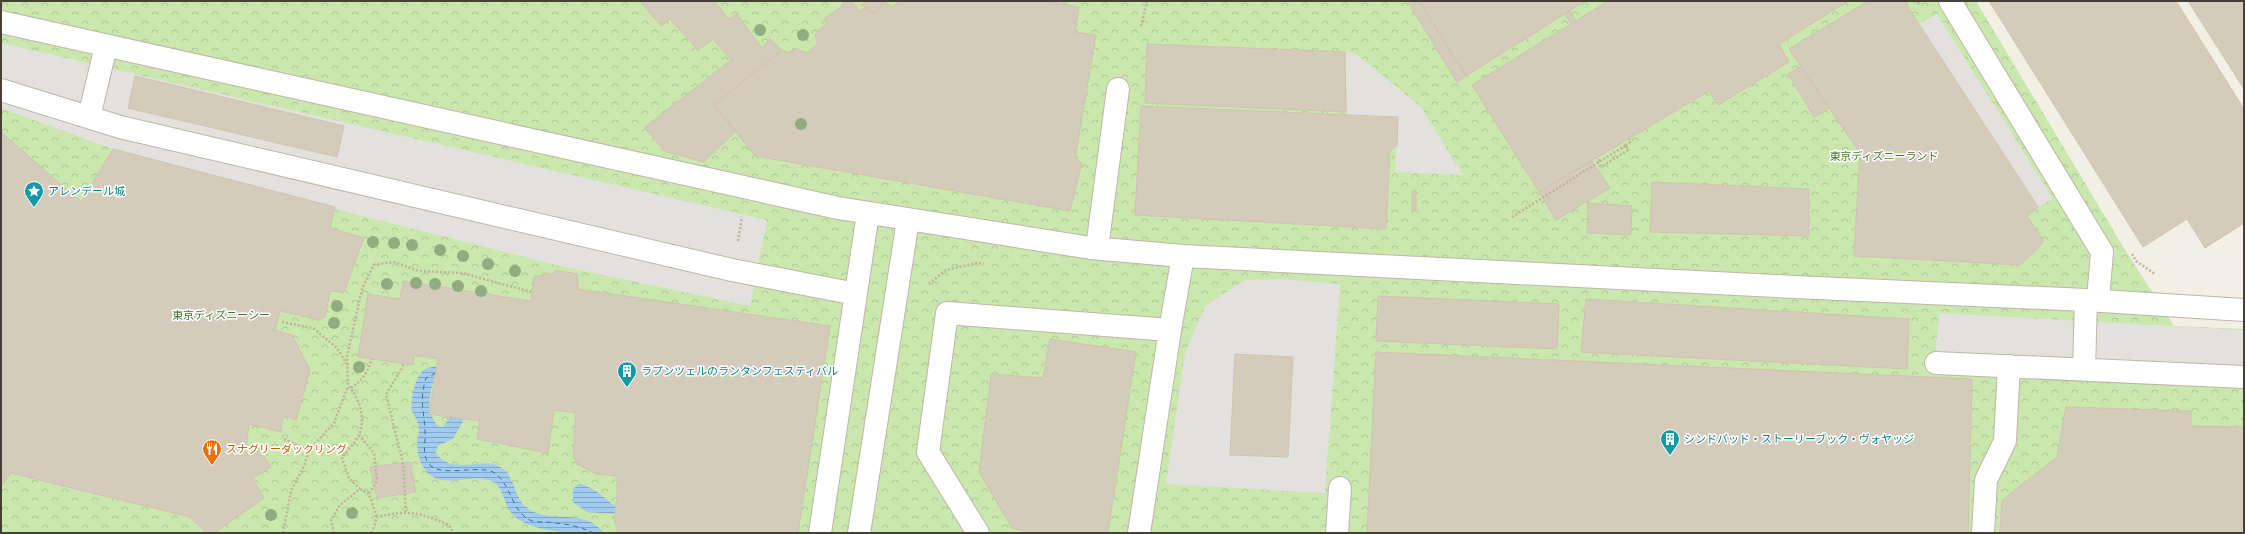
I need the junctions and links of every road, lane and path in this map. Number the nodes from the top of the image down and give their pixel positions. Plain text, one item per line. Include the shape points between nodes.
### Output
1 (1147, 1) edge
2 (1950, 1) edge
3 (1, 22) edge
4 (1141, 26) dead end
5 (106, 46) junction
6 (1118, 89) dead end
7 (1, 90) edge
8 (89, 117) junction
9 (1629, 139) dead end
10 (748, 189) junction
11 (868, 213) junction
12 (1512, 217) dead end
13 (908, 220) junction
14 (1097, 248) junction
15 (1183, 256) junction
16 (732, 270) junction
17 (2147, 273) dead end
18 (2162, 274) dead end
19 (532, 292) dead end
20 (856, 294) junction
21 (2092, 300) junction
22 (2244, 310) edge
23 (282, 322) dead end
24 (1170, 330) junction
25 (372, 359) dead end
26 (1936, 363) dead end
27 (347, 364) junction
28 (404, 365) dead end
29 (2009, 366) junction
30 (2084, 370) junction
31 (2244, 377) edge
32 (348, 386) junction
33 (351, 388) junction
34 (359, 435) junction
35 (284, 440) dead end
36 (309, 450) junction
37 (1340, 488) dead end
38 (360, 489) junction
39 (369, 494) junction
40 (406, 513) junction
41 (377, 517) junction
42 (282, 533) edge
43 (334, 533) edge
44 (372, 533) edge
45 (453, 533) edge
46 (820, 533) edge
47 (859, 533) edge
48 (978, 533) edge
49 (1139, 533) edge
50 (1337, 533) edge
51 (1983, 533) edge

1 - 4 path
2 - 21 lane via 2102,252
3 - 5 lane
5 - 8 lane
5 - 10 lane
6 - 14 lane
7 - 8 lane
8 - 16 lane via 120,127
9 - 12 path, bridge via 1630,142 1597,161 1601,167 1628,150 1626,145 1598,162
10 - 11 lane
10 - 16 path
11 - 13 lane
11 - 20 lane
13 - 14 lane
13 - 47 lane
14 - 15 lane
15 - 21 lane via 1802,288
15 - 24 lane
16 - 20 lane
17 - 18 path
19 - 27 path via 462,273 419,271 394,262 374,265 362,288
20 - 46 lane
21 - 22 lane
21 - 30 lane
23 - 27 path via 314,328 337,348
24 - 48 lane via 947,313 928,452
24 - 49 lane
25 - 33 path via 361,382
26 - 29 lane
27 - 32 path
28 - 40 path via 386,394 403,463
29 - 30 lane
29 - 51 lane via 2006,441 1986,480
30 - 31 lane
32 - 33 path
32 - 36 path via 334,423
33 - 34 path via 362,408
34 - 38 path via 342,458 349,478
34 - 39 path via 374,453 377,482
35 - 36 path
36 - 42 path via 291,491
37 - 50 lane
38 - 39 path
38 - 43 path via 340,505 331,520
39 - 41 path
40 - 41 path
40 - 45 path via 416,512 449,525
41 - 44 path

